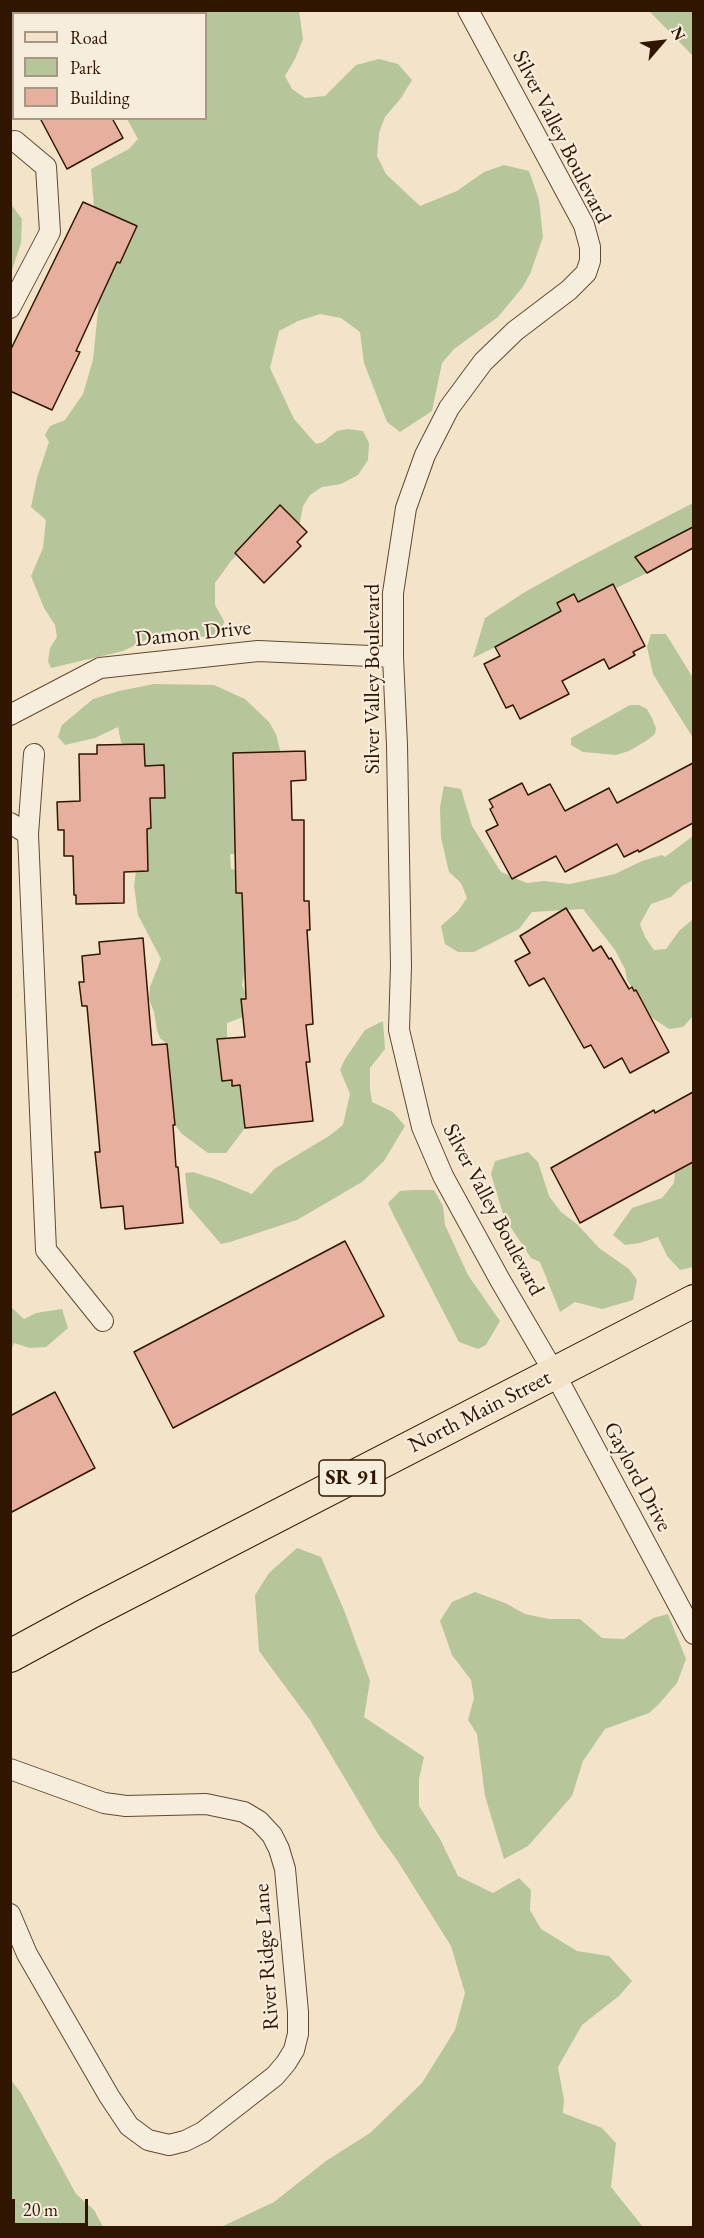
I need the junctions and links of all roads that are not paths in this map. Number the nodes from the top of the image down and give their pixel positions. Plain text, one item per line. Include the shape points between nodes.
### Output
1 (468, 10) edge
2 (12, 139) edge
3 (10, 308) edge
4 (393, 657) junction
5 (10, 715) edge
6 (34, 754) dead end
7 (10, 823) edge
8 (28, 834) junction
9 (693, 1301) edge
10 (103, 1321) dead end
11 (555, 1374) junction
12 (693, 1634) edge
13 (10, 1656) edge
14 (10, 1769) edge
15 (10, 1914) edge

1 - 4 street, Silver Valley Boulevard via 584,225 590,261 586,273 569,290 515,331 483,362 449,408 430,446 406,508 393,593
2 - 3 street via 46,167 50,232
4 - 5 street, Damon Drive via 258,651 100,668
4 - 11 street, Silver Valley Boulevard via 401,966 399,1030 422,1127 443,1176
6 - 8 street
7 - 8 street
8 - 10 street via 46,1250
9 - 11 main road, North Main Street / SR 91
11 - 12 street, Gaylord Drive
11 - 13 main road, North Main Street / SR 91
14 - 15 street, River Ridge Lane via 104,1803 206,1804 244,1812 259,1821 272,1835 285,1869 298,2012 294,2050 275,2076 203,2132 169,2145 148,2140 129,2126 109,2096 27,1954

